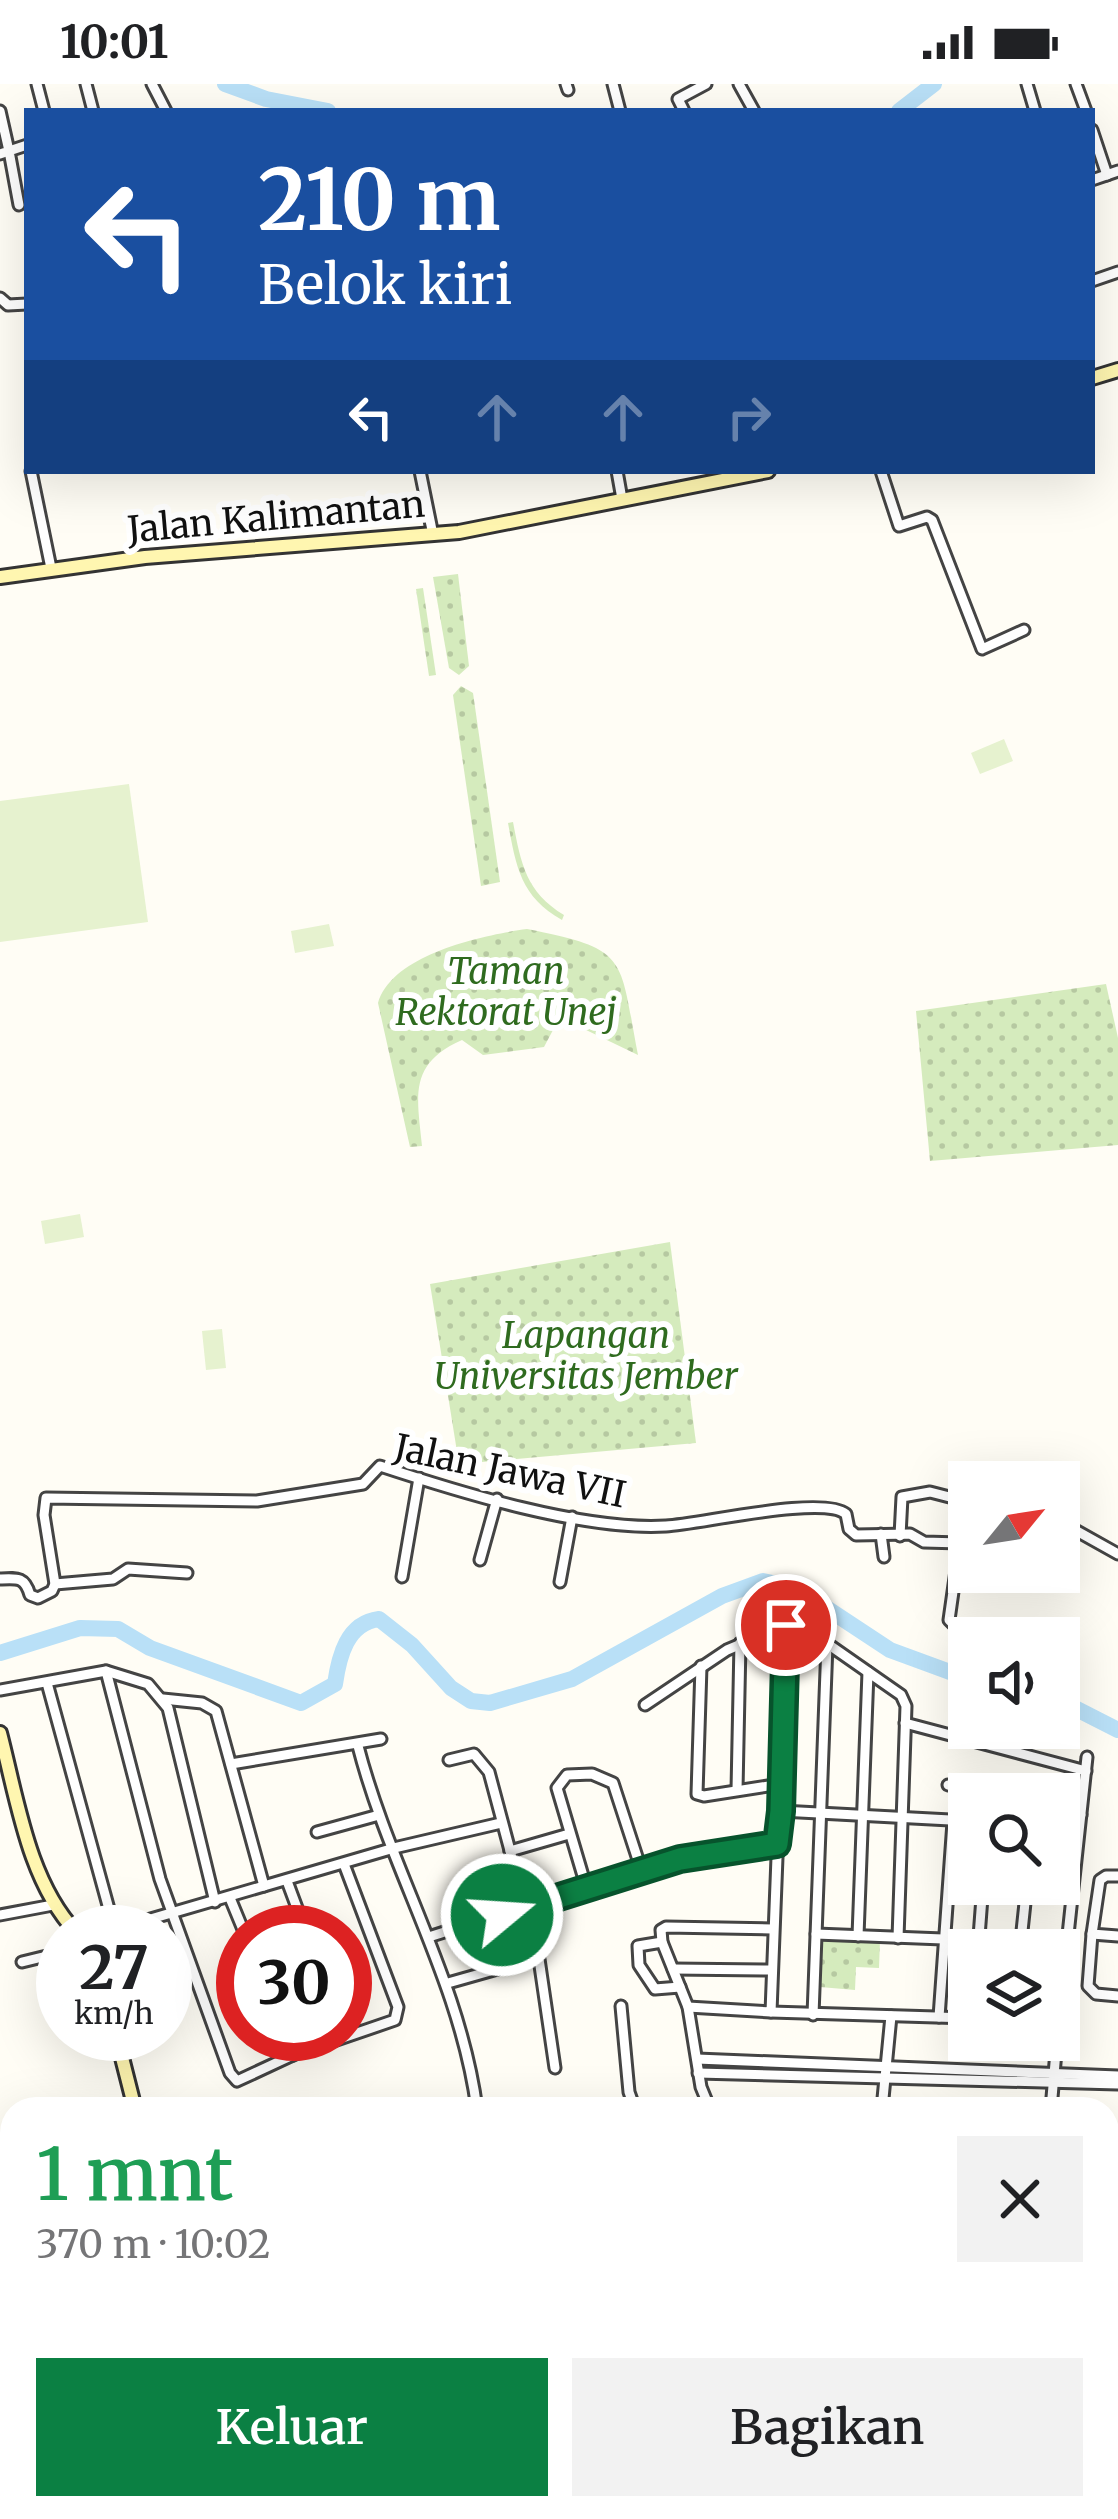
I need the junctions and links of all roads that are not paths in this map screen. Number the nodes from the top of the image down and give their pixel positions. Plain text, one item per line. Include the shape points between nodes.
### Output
1 (631, 84) edge
2 (670, 84) edge
3 (706, 84) edge
4 (614, 87) edge
5 (678, 98) junction
6 (683, 108) edge
7 (0, 111) edge
8 (1095, 136) edge
9 (4, 152) edge
10 (1113, 173) edge
11 (19, 205) dead end
12 (32, 474) edge
13 (421, 474) edge
14 (617, 474) edge
15 (752, 474) edge
16 (882, 474) edge
17 (622, 499) junction
18 (433, 535) junction
19 (50, 568) junction
20 (0, 577) edge
21 (1024, 631) dead end
22 (419, 1478) junction
23 (948, 1497) edge
24 (497, 1499) junction
25 (572, 1517) junction
26 (1080, 1533) edge
27 (881, 1534) junction
28 (900, 1536) junction
29 (948, 1543) edge
30 (1118, 1554) edge
31 (884, 1557) dead end
32 (480, 1559) dead end
33 (187, 1574) dead end
34 (402, 1577) dead end
35 (0, 1579) edge
36 (560, 1582) dead end
37 (55, 1585) junction
38 (786, 1625) junction
39 (740, 1643) junction
40 (827, 1644) junction
41 (701, 1666) junction
42 (106, 1671) junction
43 (868, 1672) junction
44 (46, 1683) junction
45 (0, 1690) edge
46 (163, 1699) junction
47 (645, 1705) dead end
48 (905, 1723) junction
49 (0, 1732) edge
50 (381, 1739) dead end
51 (358, 1746) junction
52 (1087, 1757) dead end
53 (449, 1760) dead end
54 (231, 1764) junction
55 (1086, 1771) junction
56 (781, 1784) junction
57 (737, 1790) junction
58 (781, 1811) junction
59 (379, 1815) junction
60 (820, 1815) junction
61 (1081, 1815) joint
62 (862, 1817) junction
63 (903, 1819) junction
64 (948, 1822) edge
65 (501, 1823) junction
66 (317, 1832) dead end
67 (569, 1834) junction
68 (777, 1844) junction
69 (394, 1848) junction
70 (510, 1851) junction
71 (344, 1864) junction
72 (641, 1869) junction
73 (1118, 1876) edge
74 (948, 1880) edge
75 (286, 1881) junction
76 (264, 1886) junction
77 (586, 1886) junction
78 (230, 1898) junction
79 (215, 1902) junction
80 (53, 1905) edge
81 (109, 1905) edge
82 (169, 1905) edge
83 (233, 1905) edge
84 (295, 1905) edge
85 (359, 1905) edge
86 (36, 1908) edge
87 (525, 1908) junction
88 (192, 1910) edge
89 (0, 1915) edge
90 (772, 1929) junction
91 (1069, 1929) edge
92 (816, 1934) junction
93 (1092, 1934) junction
94 (858, 1936) junction
95 (1118, 1936) edge
96 (429, 1937) junction
97 (898, 1938) junction
98 (943, 1939) junction
99 (372, 1940) edge
100 (662, 1942) junction
101 (36, 1959) edge
102 (22, 1962) dead end
103 (192, 1968) edge
104 (501, 1968) dead end
105 (673, 1969) junction
106 (772, 1970) junction
107 (448, 1984) junction
108 (680, 1988) junction
109 (1118, 1996) edge
110 (621, 2006) dead end
111 (688, 2007) junction
112 (771, 2012) junction
113 (814, 2014) junction
114 (891, 2016) junction
115 (939, 2018) junction
116 (948, 2018) edge
117 (372, 2027) edge
118 (216, 2033) edge
119 (697, 2060) junction
120 (123, 2061) edge
121 (226, 2061) edge
122 (281, 2061) edge
123 (1056, 2061) edge
124 (555, 2068) dead end
125 (798, 2071) junction
126 (698, 2073) junction
127 (886, 2073) junction
128 (1055, 2078) junction
129 (1118, 2080) edge
130 (133, 2097) edge
131 (475, 2097) edge
132 (630, 2097) edge
133 (706, 2097) edge
134 (883, 2097) edge
135 (1053, 2097) edge

1 - 4 street
2 - 5 street
3 - 5 street
5 - 6 street
7 - 9 street
8 - 10 street
9 - 11 street
12 - 19 street
13 - 18 street
14 - 17 street
15 - 17 main road, Jalan Kalimantan
16 - 21 street via 898,526 931,519 982,649
17 - 18 main road, Jalan Kalimantan
18 - 19 main road, Jalan Kalimantan
19 - 20 main road, Jalan Kalimantan
22 - 24 street, Jalan Jawa VII
22 - 34 street
22 - 37 street, Jalan Jawa VII via 380,1466 363,1484 246,1502 46,1498
23 - 28 street via 902,1497
24 - 25 street, Jalan Jawa VII
24 - 32 street
25 - 27 street, Jalan Jawa VII via 664,1527 835,1508 854,1535
25 - 36 street
26 - 30 street
27 - 28 street, Jalan Jawa VII
27 - 31 street
28 - 29 street, Jalan Jawa VII
33 - 37 street via 128,1568 113,1579
35 - 37 street via 20,1578 38,1598
38 - 39 street
38 - 40 street
38 - 56 street
39 - 41 street
39 - 57 street
40 - 43 street
40 - 60 street
41 - 47 street
41 - 57 street via 697,1793
42 - 44 street
42 - 46 street via 148,1684
42 - 82 street
43 - 48 street via 904,1699
43 - 62 street
44 - 45 street
44 - 81 street
46 - 54 street via 213,1707
46 - 79 street
48 - 55 street
48 - 63 street
49 - 80 main road
50 - 51 street
51 - 54 street
51 - 59 street
52 - 55 street
53 - 65 street via 481,1759
54 - 76 street
55 - 61 street
56 - 57 street
56 - 58 street
58 - 60 street
58 - 68 street
59 - 66 street
59 - 69 street
60 - 62 street
60 - 92 street
61 - 91 street
62 - 63 street
62 - 94 street
63 - 64 street
63 - 97 street
65 - 69 street
65 - 70 street
67 - 70 street
67 - 72 street via 558,1782 571,1774 606,1777
67 - 77 street
68 - 72 street
68 - 90 street
69 - 71 street
69 - 96 street
70 - 87 street
71 - 75 street
71 - 85 street
72 - 77 street
73 - 93 street via 1100,1880
74 - 98 street
75 - 76 street
75 - 84 street
76 - 78 street
77 - 87 street
78 - 79 street
78 - 83 street
79 - 88 street
86 - 89 street
87 - 96 street
87 - 124 street
90 - 100 street via 666,1927
90 - 106 street
92 - 94 street
92 - 113 street
93 - 95 street
93 - 109 street via 1088,1986
94 - 97 street
96 - 107 street
97 - 98 street
98 - 115 street
99 - 117 street via 398,2011 390,2024
100 - 105 street
100 - 108 street via 638,1946 639,1965 655,1989
101 - 102 street
103 - 118 street
104 - 107 street
105 - 106 street
105 - 108 street
106 - 112 street
107 - 131 street
108 - 111 street
110 - 132 street
111 - 112 street
111 - 119 street
112 - 113 street
113 - 114 street
114 - 115 street
114 - 127 street
115 - 116 street
119 - 125 street
119 - 126 street
120 - 130 main road
121 - 122 street via 232,2077 243,2080
123 - 128 street
125 - 126 street
125 - 127 street
126 - 133 street
127 - 128 street
127 - 134 street
128 - 129 street
128 - 135 street

